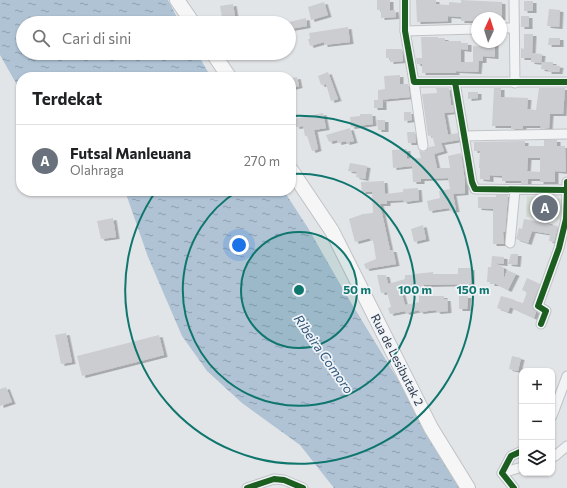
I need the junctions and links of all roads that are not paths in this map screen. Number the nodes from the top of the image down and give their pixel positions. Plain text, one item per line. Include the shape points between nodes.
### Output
1 (177, 0) edge
2 (405, 0) edge
3 (514, 0) edge
4 (187, 16) edge
5 (507, 28) edge
6 (514, 28) junction
7 (471, 29) edge
8 (405, 31) junction
9 (217, 60) edge
10 (225, 72) edge
11 (414, 82) junction
12 (455, 82) junction
13 (567, 82) edge
14 (515, 83) junction
15 (567, 134) edge
16 (464, 136) junction
17 (423, 146) dead end
18 (296, 177) edge
19 (567, 182) edge
20 (515, 190) junction
21 (567, 190) edge
22 (510, 243) dead end
23 (541, 324) dead end
24 (567, 376) edge
25 (555, 408) edge
26 (567, 446) edge
27 (519, 452) edge
28 (555, 456) edge
29 (519, 468) edge
30 (502, 473) junction
31 (285, 484) edge
32 (247, 488) edge
33 (302, 488) edge
34 (468, 488) edge
35 (514, 488) edge

1 - 4 main road
2 - 8 street
3 - 6 street
5 - 6 street
6 - 14 street
7 - 8 street
8 - 11 street
9 - 10 main road
11 - 12 street
11 - 17 street
12 - 14 street
12 - 16 street
13 - 14 street
15 - 16 street
16 - 20 street via 475,189
18 - 34 main road, Rua de Lesibutak 2 via 332,231 431,428
19 - 21 street
20 - 21 street
20 - 22 street
21 - 23 street via 566,219 559,248 538,306 546,311
24 - 25 street
26 - 28 street
27 - 30 street via 511,456
29 - 30 street
30 - 35 street
31 - 32 street via 274,479
31 - 33 street

